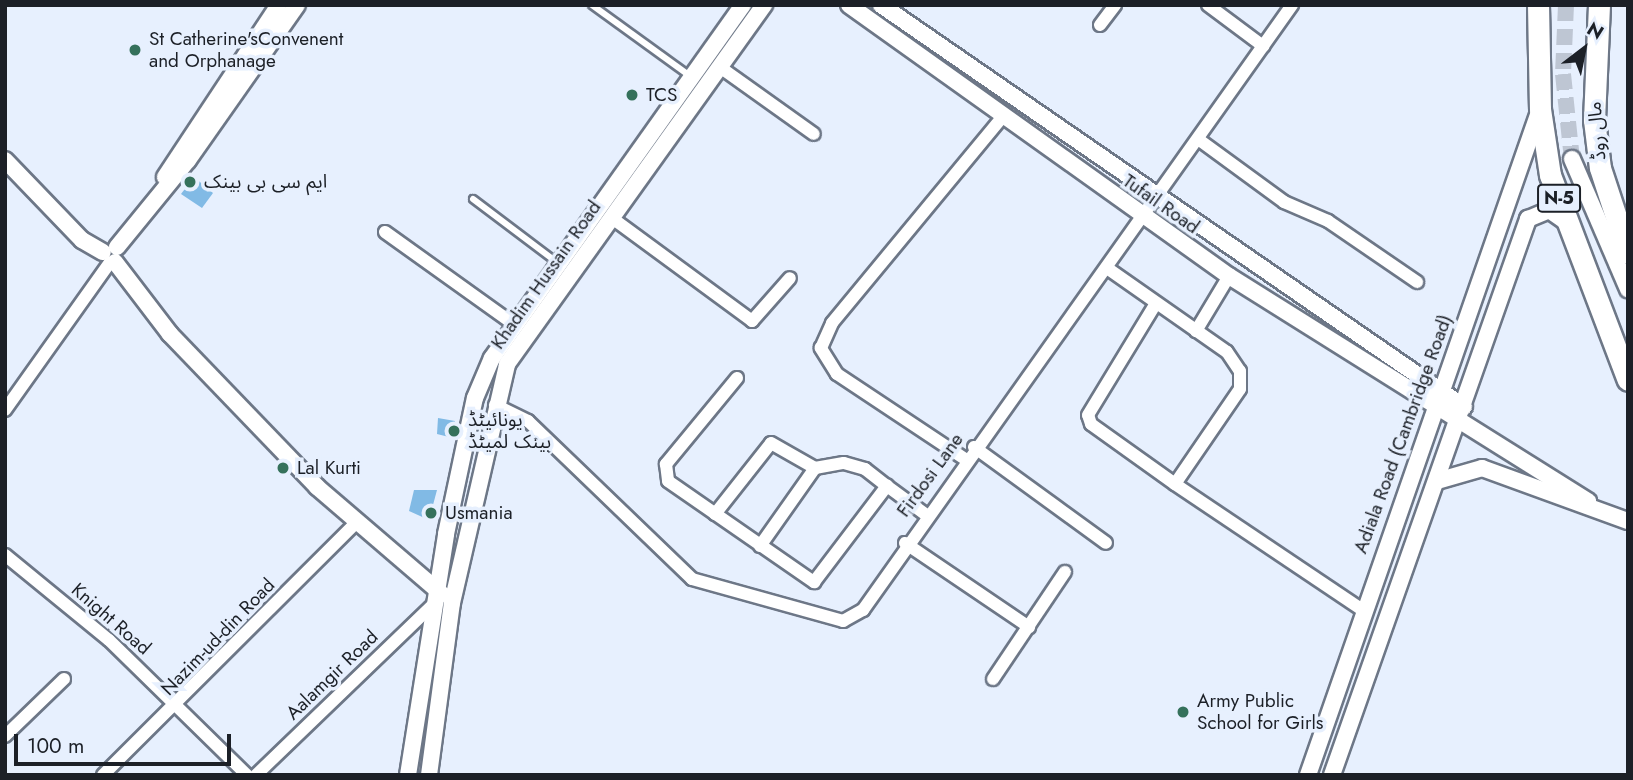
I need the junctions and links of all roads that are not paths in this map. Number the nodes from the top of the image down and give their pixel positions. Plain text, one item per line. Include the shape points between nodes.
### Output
1 (279, 5) edge
2 (297, 5) edge
3 (592, 5) edge
4 (743, 5) edge
5 (764, 5) edge
6 (849, 5) edge
7 (881, 5) edge
8 (1115, 5) edge
9 (1208, 5) edge
10 (1292, 5) edge
11 (1538, 5) edge
12 (1598, 5) edge
13 (1100, 25) dead end
14 (1263, 46) junction
15 (720, 67) junction
16 (692, 77) junction
17 (1540, 109) junction
18 (1003, 116) junction
19 (814, 134) dead end
20 (1198, 139) junction
21 (1572, 159) tunnel mouth
22 (7, 165) edge
23 (160, 189) junction
24 (473, 198) dead end
25 (1155, 200) junction
26 (612, 218) junction
27 (1143, 218) junction
28 (1569, 225) junction
29 (385, 232) dead end
30 (1628, 254) edge
31 (111, 256) junction
32 (559, 264) junction
33 (1107, 268) junction
34 (1229, 276) junction
35 (790, 278) dead end
36 (1417, 282) dead end
37 (1628, 289) edge
38 (1156, 303) junction
39 (515, 325) junction
40 (1196, 331) junction
41 (737, 378) dead end
42 (1628, 380) edge
43 (1440, 391) junction
44 (495, 405) junction
45 (1464, 407) junction
46 (5, 410) edge
47 (1433, 410) junction
48 (1458, 425) junction
49 (974, 447) junction
50 (965, 459) junction
51 (815, 468) junction
52 (1437, 481) junction
53 (1175, 484) junction
54 (887, 486) junction
55 (1588, 501) junction
56 (715, 514) junction
57 (925, 514) junction
58 (1628, 521) edge
59 (357, 522) junction
60 (905, 543) junction
61 (1106, 543) dead end
62 (760, 546) junction
63 (5, 555) edge
64 (1065, 572) dead end
65 (441, 599) junction
66 (1361, 609) junction
67 (1029, 627) junction
68 (64, 679) dead end
69 (993, 679) dead end
70 (177, 707) junction
71 (5, 736) edge
72 (103, 775) edge
73 (247, 775) edge
74 (256, 775) edge
75 (408, 775) edge
76 (429, 775) edge
77 (1308, 775) edge
78 (1332, 775) edge

1 - 23 main road via 177,151
2 - 23 main road via 188,160
3 - 16 lane
4 - 16 main road, Khadim Hussain Road
5 - 15 main road, Khadim Hussain Road
6 - 18 main road, Tufail Road
7 - 25 main road, Tufail Road
8 - 13 street
9 - 14 street
10 - 14 street, Firdosi Lane
11 - 17 highway, N-5
12 - 30 highway, مال روڈ / N-5 via 1594,120 1600,168
14 - 20 street, Firdosi Lane
15 - 19 street
15 - 26 main road, Khadim Hussain Road
16 - 32 main road, Khadim Hussain Road
17 - 28 highway, N-5 via 1550,175
17 - 43 main road, Adiala Road (Cambridge Road)
18 - 27 main road, Tufail Road
18 - 50 street via 832,323 821,348 837,374
20 - 25 street, Firdosi Lane
20 - 36 street via 1284,202 1328,221
21 - 37 main road
22 - 31 main road
23 - 31 main road
24 - 32 lane
25 - 27 street, Firdosi Lane
25 - 43 main road, Tufail Road
26 - 35 street via 752,321
26 - 44 main road, Khadim Hussain Road via 507,364
27 - 33 street, Firdosi Lane
27 - 34 main road, Tufail Road
28 - 42 highway, N-5
28 - 45 main road via 1549,210 1528,219
29 - 39 street
31 - 46 street
31 - 59 main road via 170,334
32 - 39 main road, Khadim Hussain Road
33 - 38 street
33 - 49 street, Firdosi Lane
34 - 40 street
34 - 47 main road, Tufail Road
38 - 40 street
38 - 53 street via 1088,415 1091,424
39 - 65 main road, Khadim Hussain Road via 475,398
40 - 53 street via 1227,352 1240,371 1240,389
41 - 56 street via 664,474
43 - 45 main road, Tufail Road
43 - 47 main road, Adiala Road (Cambridge Road)
44 - 60 street, Firdosi Lane via 528,421 692,579 844,621 863,610
44 - 65 main road, Khadim Hussain Road
45 - 48 main road
47 - 48 main road, Tufail Road
47 - 66 main road, Adiala Road (Cambridge Road)
48 - 52 main road
48 - 55 main road, Tufail Road
49 - 50 street, Firdosi Lane
49 - 61 street
50 - 57 street, Firdosi Lane
51 - 54 street via 844,463 865,469
51 - 56 street via 771,443
51 - 62 street
52 - 55 main road via 1482,468
52 - 78 main road
53 - 66 street
54 - 57 street
54 - 62 street via 814,582
55 - 58 main road
56 - 62 street
57 - 60 street, Firdosi Lane
59 - 65 main road
59 - 70 street, Nazim-ud-din Road
60 - 67 street
63 - 70 street, Knight Road via 109,640
64 - 67 street
65 - 74 street, Aalamgir Road
65 - 75 main road, Khadim Hussain Road
65 - 76 main road, Khadim Hussain Road
66 - 77 main road, Adiala Road (Cambridge Road)
67 - 69 street
68 - 71 street
70 - 72 street, Nazim-ud-din Road
70 - 73 street, Knight Road

